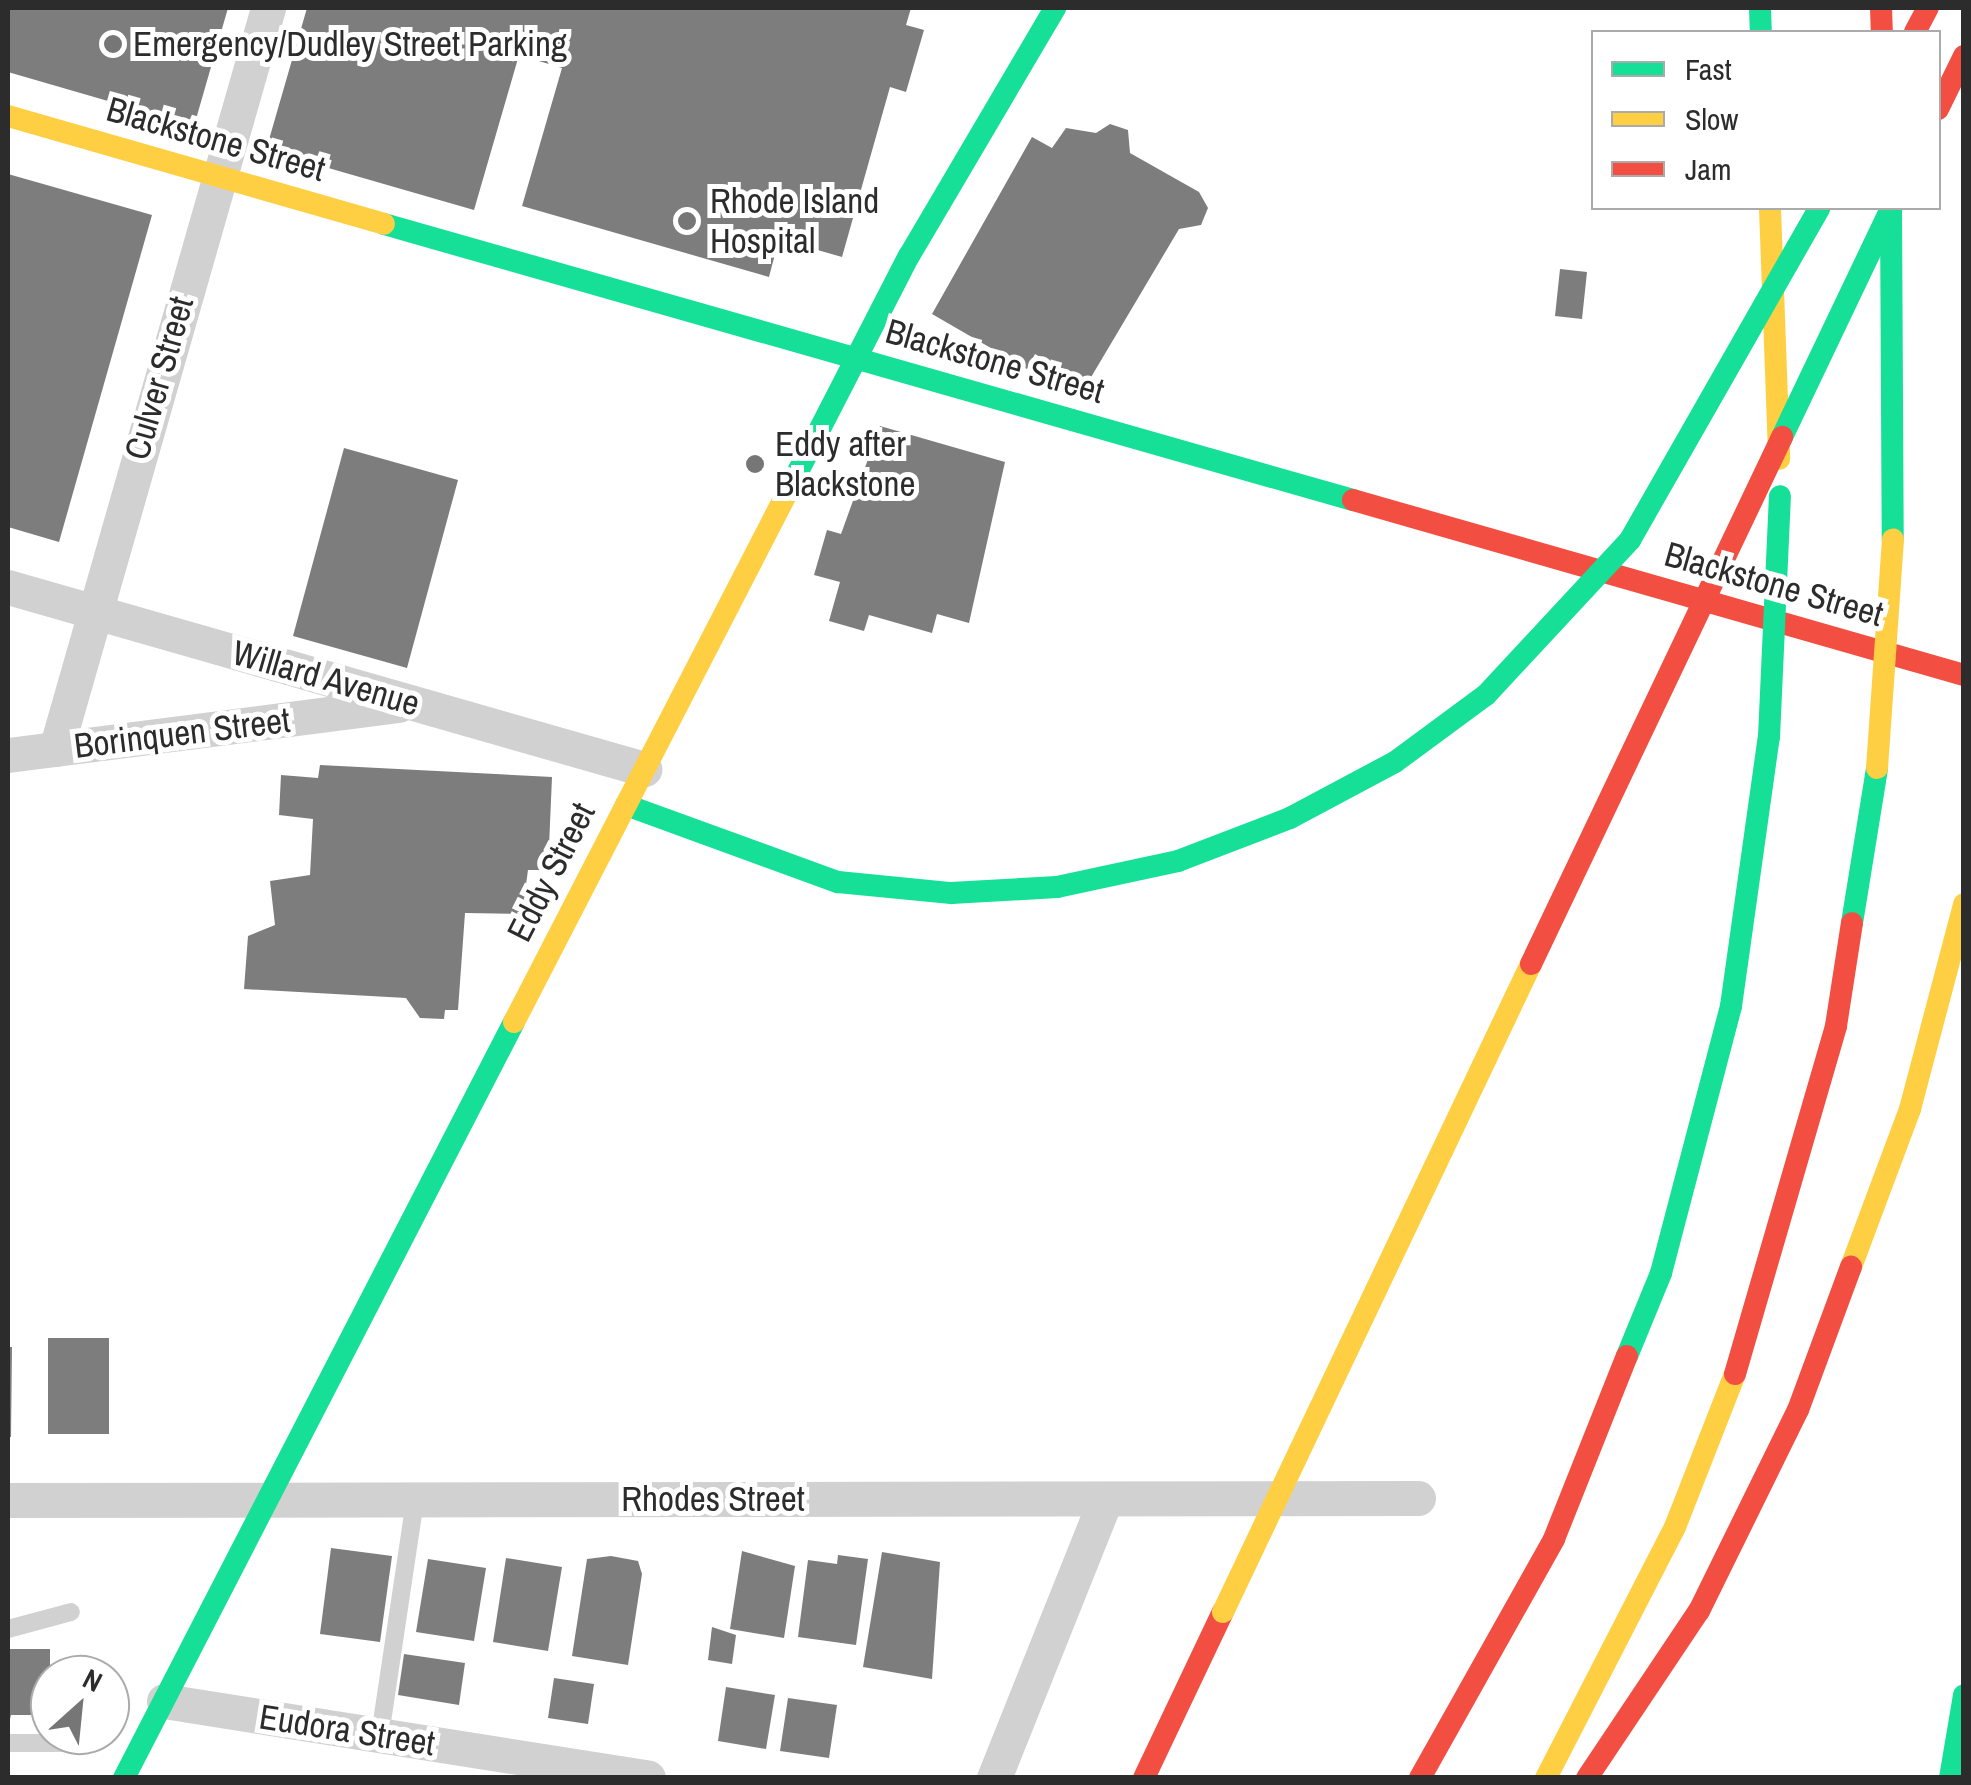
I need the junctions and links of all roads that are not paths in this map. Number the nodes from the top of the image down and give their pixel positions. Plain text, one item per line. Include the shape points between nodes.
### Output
1 (268, 8) edge
2 (1055, 8) edge
3 (1928, 8) edge
4 (1916, 30) edge
5 (1964, 56) edge
6 (1941, 102) edge
7 (8, 116) edge
8 (218, 176) junction
9 (1770, 210) edge
10 (1819, 210) edge
11 (1890, 210) edge
12 (1891, 210) edge
13 (856, 357) junction
14 (8, 587) edge
15 (94, 612) junction
16 (1964, 676) edge
17 (415, 704) junction
18 (56, 749) junction
19 (8, 755) edge
20 (644, 768) junction
21 (626, 804) junction
22 (1964, 904) edge
23 (270, 1496) junction
24 (1418, 1498) dead end
25 (8, 1500) edge
26 (1105, 1501) junction
27 (415, 1502) junction
28 (71, 1612) dead end
29 (8, 1629) edge
30 (1964, 1695) edge
31 (164, 1701) junction
32 (380, 1735) junction
33 (124, 1778) edge
34 (648, 1778) edge
35 (994, 1778) edge
36 (1144, 1778) edge
37 (1420, 1778) edge
38 (1546, 1778) edge
39 (1587, 1778) edge
40 (1950, 1778) edge

1 - 8 street, Culver Street
2 - 13 main road, Eddy Street
3 - 4 main road
5 - 6 main road
7 - 8 main road, Blackstone Street
8 - 13 main road, Blackstone Street
8 - 15 street, Culver Street
9 - 37 main road, bridge via 1780,496 1769,737 1731,1006 1660,1273 1554,1539
10 - 21 main road, bridge via 1630,540 1486,695 1395,762 1290,818 1178,861 1057,887 951,893 838,882
11 - 36 main road, bridge
12 - 38 main road, bridge via 1892,540 1877,768 1836,1026 1758,1315 1674,1527
13 - 16 main road, Blackstone Street
13 - 20 main road, Eddy Street
14 - 15 street, Willard Avenue
15 - 17 street, Willard Avenue
15 - 18 street, Culver Street
17 - 18 street, Borinquen Street
17 - 20 street, Willard Avenue
18 - 19 street, Borinquen Street
20 - 21 main road, Eddy Street
21 - 23 main road, Eddy Street
22 - 39 main road via 1895,1155 1798,1410 1699,1611
23 - 25 street, Rhodes Street
23 - 27 street, Rhodes Street
23 - 31 main road, Eddy Street
24 - 26 street, Rhodes Street
26 - 27 street, Rhodes Street
26 - 35 street
27 - 32 lane
28 - 29 lane
30 - 40 main road
31 - 32 street, Eudora Street
31 - 33 main road, Eddy Street
32 - 34 street, Eudora Street

